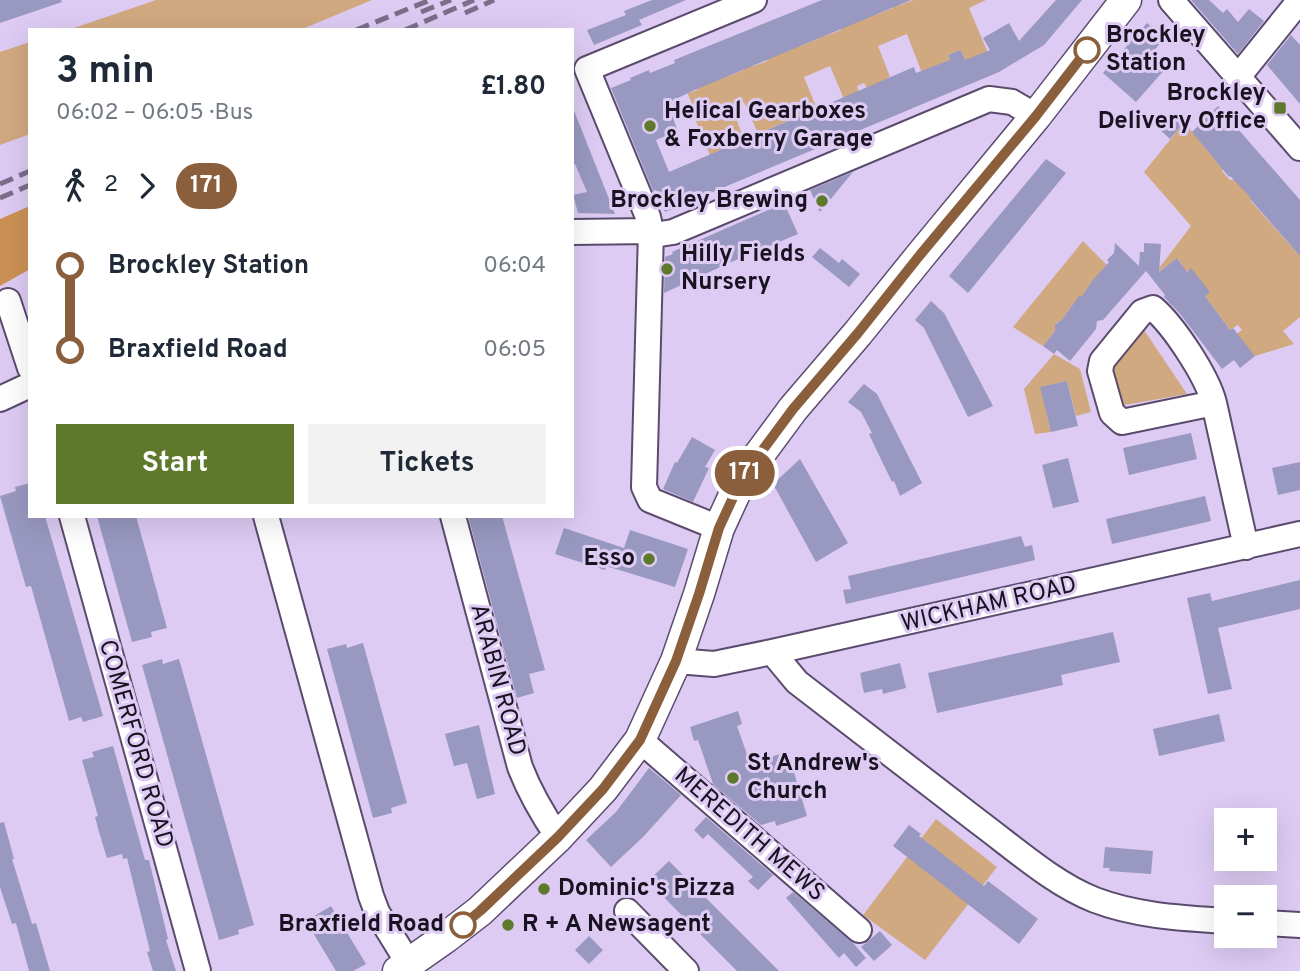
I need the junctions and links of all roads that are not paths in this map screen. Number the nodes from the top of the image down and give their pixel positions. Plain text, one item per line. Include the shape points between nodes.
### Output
1 (754, 0) edge
2 (1126, 0) edge
3 (1171, 0) edge
4 (1300, 0) edge
5 (1238, 77) junction
6 (1036, 116) junction
7 (1300, 148) edge
8 (574, 232) edge
9 (650, 232) junction
10 (8, 301) dead end
11 (28, 362) edge
12 (28, 386) edge
13 (0, 399) edge
14 (1214, 403) junction
15 (73, 518) edge
16 (267, 518) edge
17 (454, 518) edge
18 (719, 528) junction
19 (1300, 534) edge
20 (1246, 547) junction
21 (772, 652) junction
22 (676, 661) junction
23 (640, 740) junction
24 (558, 837) junction
25 (627, 911) dead end
26 (1214, 920) edge
27 (1277, 924) edge
28 (1300, 925) edge
29 (859, 930) dead end
30 (403, 968) edge
31 (198, 971) edge
32 (686, 971) edge

1 - 9 street via 587,69 648,217
2 - 6 main road
3 - 5 street
4 - 5 street
5 - 7 street
6 - 9 street via 1012,102 989,99 673,232
6 - 18 main road via 786,418 742,478
8 - 9 street
9 - 18 street via 644,487 650,500
10 - 11 street
12 - 13 street
14 - 14 street via 1122,422 1112,412 1100,371 1102,361 1142,312 1153,308 1204,376
14 - 20 street
15 - 31 street, COMERFORD ROAD
16 - 30 street via 370,896
17 - 24 street, ARABIN ROAD via 520,767
18 - 22 main road
19 - 20 street, WICKHAM ROAD
20 - 21 street, WICKHAM ROAD
21 - 22 street, WICKHAM ROAD via 715,664
21 - 26 street via 797,682 1068,886 1128,911
22 - 23 main road
23 - 24 main road
23 - 29 street, MEREDITH MEWS
24 - 30 main road via 480,911
25 - 32 street
27 - 28 street

